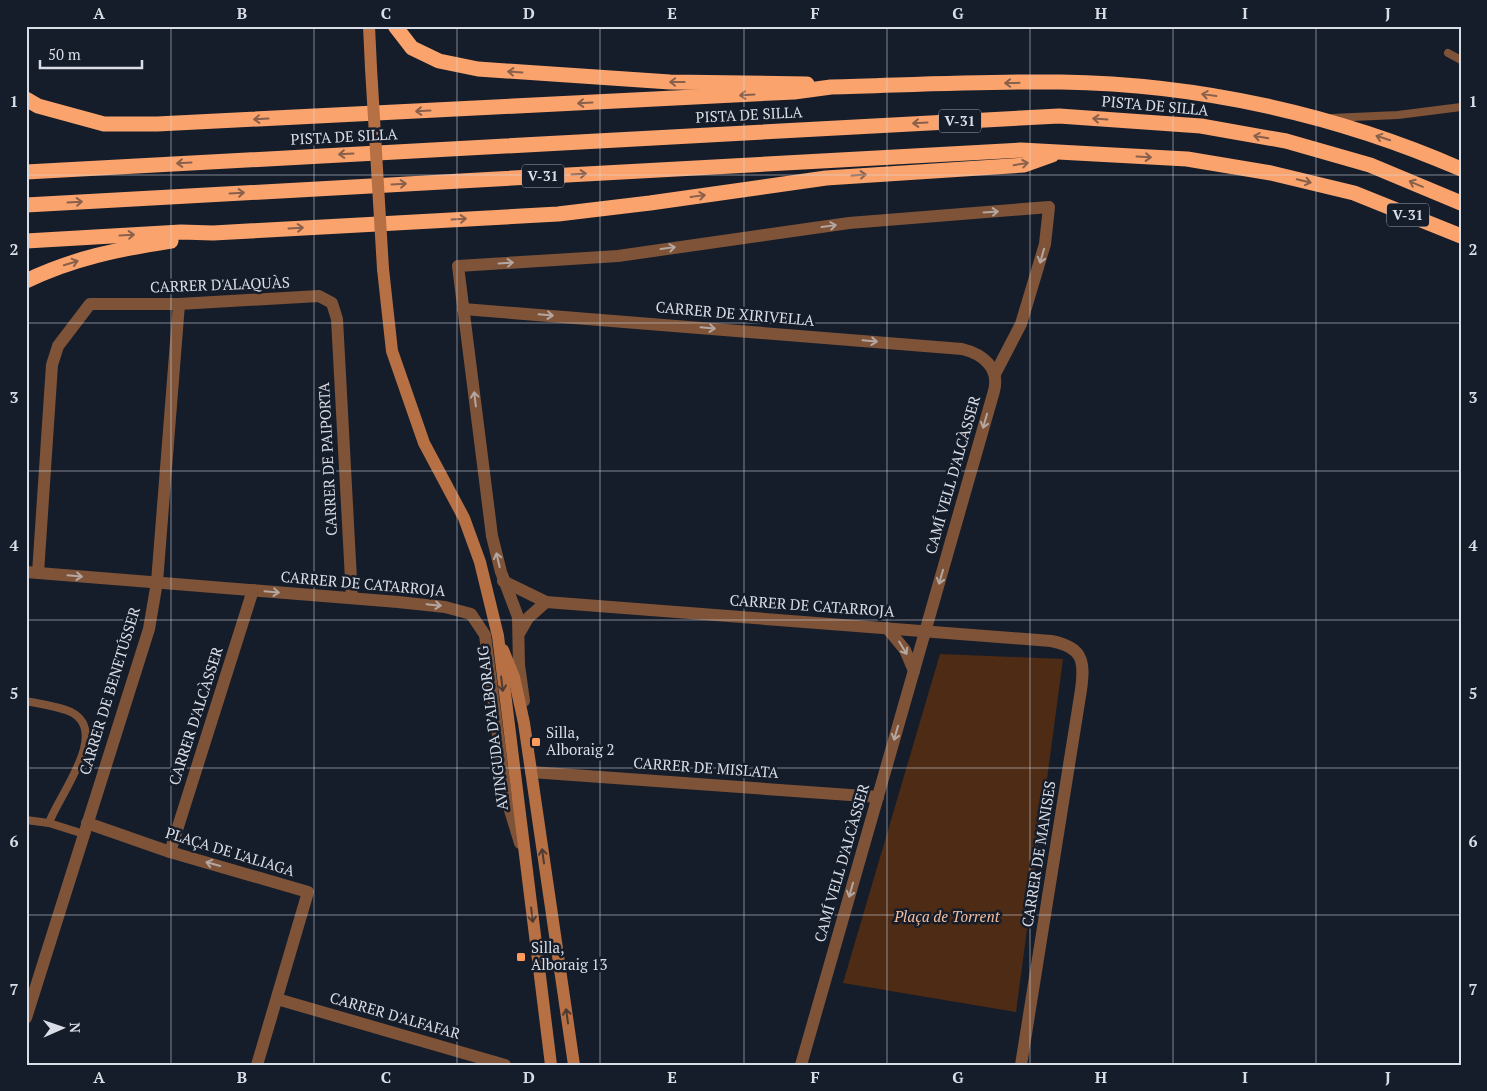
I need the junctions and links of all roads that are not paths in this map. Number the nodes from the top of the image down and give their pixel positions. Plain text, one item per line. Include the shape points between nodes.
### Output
1 (369, 26) edge
2 (395, 26) edge
3 (1448, 53) dead end
4 (1461, 60) edge
5 (831, 87) junction
6 (26, 99) edge
7 (1461, 107) edge
8 (1320, 118) junction
9 (1060, 152) junction
10 (1461, 169) edge
11 (26, 172) edge
12 (1461, 204) edge
13 (26, 205) edge
14 (213, 233) junction
15 (1461, 236) edge
16 (26, 240) edge
17 (26, 281) edge
18 (178, 304) junction
19 (463, 309) junction
20 (337, 319) joint
21 (995, 374) junction
22 (32, 572) edge
23 (503, 580) junction
24 (157, 582) junction
25 (252, 590) junction
26 (352, 598) junction
27 (546, 602) junction
28 (887, 628) junction
29 (520, 632) junction
30 (926, 632) junction
31 (498, 636) junction
32 (1074, 649) joint
33 (914, 671) junction
34 (26, 701) edge
35 (527, 744) junction
36 (531, 772) junction
37 (878, 797) junction
38 (26, 820) edge
39 (49, 823) junction
40 (86, 828) junction
41 (170, 852) junction
42 (525, 862) junction
43 (277, 999) junction
44 (26, 1018) edge
45 (257, 1065) edge
46 (505, 1065) edge
47 (550, 1065) edge
48 (574, 1065) edge
49 (801, 1065) edge
50 (1021, 1065) edge

1 - 31 street, bridge via 392,351 424,443 464,518 492,602
5 -> 2 highway via 794,82 670,82 478,70 439,61 412,48
3 - 4 lane
5 -> 6 highway via 794,92 157,124 104,124 38,106
8 -> 5 highway via 1214,96 1138,86 1061,82
7 - 8 lane via 1398,115
10 -> 8 highway via 1414,149
13 -> 9 highway, V-31 via 1021,150
14 -> 9 highway via 558,214 826,178 1024,165
9 -> 15 highway, V-31 via 1186,160 1271,173 1354,193
12 -> 11 highway, PISTA DE SILLA / V-31 via 1370,165 1286,141 1201,126 1058,116
16 -> 14 highway
17 -> 14 highway via 51,269 110,250
18 - 20 street, CARRER D'ALAQUÀS via 319,296 332,304
18 - 22 street, CARRER D'ALAQUÀS via 90,304 58,346 52,365
18 - 24 street, CARRER DE BENETÚSSER
19 -> 21 street, CARRER DE XIRIVELLA via 962,349 983,357
19 -> 21 street, CAMÍ VELL D'ALCÀSSER via 458,266 618,256 849,223 1049,208 1045,244 1021,324
23 -> 19 street via 490,518
20 - 26 street, CARRER DE PAIPORTA
21 -> 30 street, CAMÍ VELL D'ALCÀSSER via 995,385
22 -> 24 street, CARRER DE CATARROJA
23 - 27 street, CARRER DE CATARROJA
23 - 29 street via 515,607
24 - 25 street, CARRER DE CATARROJA
24 - 40 street, CARRER DE BENETÚSSER via 148,628
25 -> 26 street, CARRER DE CATARROJA
25 - 41 street, CARRER D'ALCÀSSER
26 -> 42 street, CARRER DE CATARROJA via 445,607 471,614 485,635 506,797
27 - 28 street, CARRER DE CATARROJA
27 - 29 street via 528,618
28 - 30 street, CARRER DE CATARROJA
28 -> 33 street via 905,650
29 - 35 street via 519,665
30 - 32 street, CARRER DE CATARROJA via 1050,641
30 - 33 street, CAMÍ VELL D'ALCÀSSER
31 - 35 street, AVINGUDA D’ALBORAIG via 514,677
31 -> 42 street, AVINGUDA D’ALBORAIG
32 - 50 street, CARRER DE MANISES via 1082,661 1081,690
33 -> 37 street, CAMÍ VELL D'ALCÀSSER
34 - 39 lane via 71,712 82,721 87,731 85,748
35 - 36 street, AVINGUDA D’ALBORAIG
36 - 37 street, CARRER DE MISLATA
48 -> 36 street, AVINGUDA D’ALBORAIG
37 -> 49 street, CAMÍ VELL D'ALCÀSSER
38 - 39 lane
39 - 40 lane
40 - 41 street, PLAÇA DE L'ALIAGA
40 - 44 street, CARRER DE BENETÚSSER
43 -> 41 street, PLAÇA DE L'ALIAGA via 308,892
42 -> 47 street, AVINGUDA D’ALBORAIG
43 - 45 street, PLAÇA DE L'ALIAGA
43 - 46 street, CARRER D'ALFAFAR

